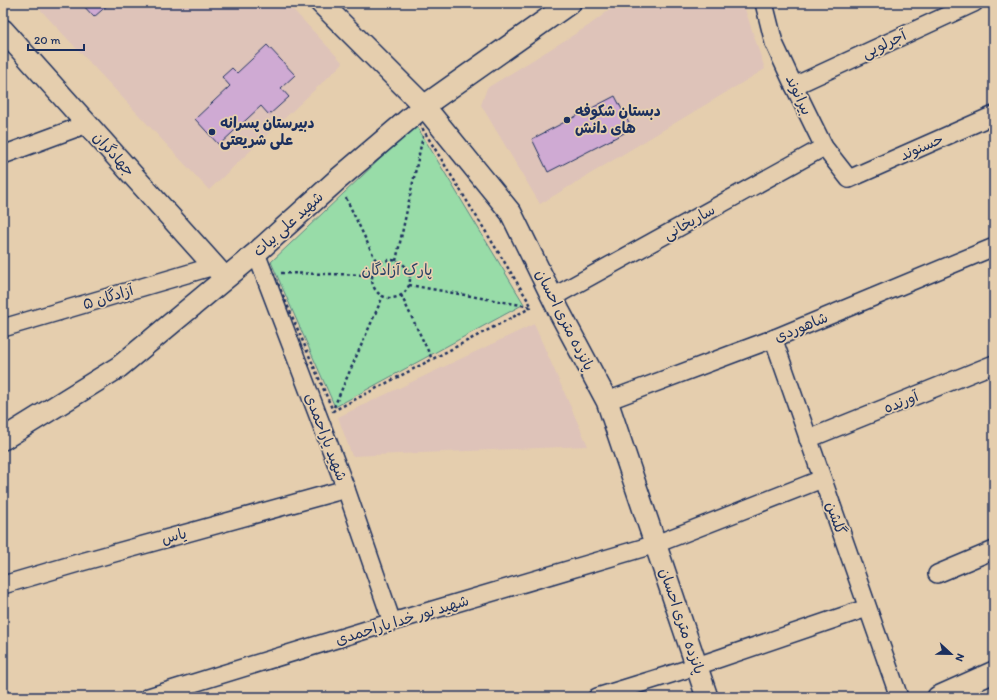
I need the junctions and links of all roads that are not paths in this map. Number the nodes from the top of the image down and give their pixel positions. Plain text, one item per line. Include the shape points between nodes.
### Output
1 (321, 3) edge
2 (764, 3) edge
3 (974, 3) edge
4 (565, 4) edge
5 (3, 30) edge
6 (794, 86) junction
7 (424, 106) junction
8 (994, 115) edge
9 (87, 124) junction
10 (824, 147) junction
11 (3, 155) edge
12 (849, 179) joint
13 (994, 247) edge
14 (256, 253) junction
15 (219, 272) junction
16 (557, 305) junction
17 (3, 328) edge
18 (775, 338) junction
19 (994, 364) edge
20 (607, 401) junction
21 (3, 439) edge
22 (808, 439) junction
23 (822, 478) junction
24 (346, 489) junction
25 (656, 544) junction
26 (994, 550) edge
27 (937, 574) dead end
28 (3, 585) edge
29 (867, 608) junction
30 (392, 622) junction
31 (697, 666) junction
32 (994, 672) edge
33 (148, 697) edge
34 (597, 697) edge
35 (707, 697) edge
36 (898, 697) edge
37 (938, 697) edge

1 - 7 street, پانزده متری احسان
2 - 6 street, بیرانوند via 774,43
3 - 6 street, آجرلویی
4 - 7 street, شهید علی بیات
5 - 9 street, جهادگران
6 - 10 street, بیرانوند
7 - 14 street, شهید علی بیات via 339,184
7 - 16 street, پانزده متری احسان via 511,213
8 - 12 street, حسنوند
9 - 11 street
9 - 15 street, جهادگران
10 - 12 street, بیرانوند
10 - 16 street, ساریخانی
13 - 18 street, شاهوردی
14 - 15 street, شهید علی بیات
14 - 24 street, شهید یاراحمدی
15 - 17 street, آزادگان ۵
15 - 21 street, شهید علی بیات via 119,367
16 - 20 street, پانزده متری احسان
18 - 20 street, شاهوردی
18 - 22 street, گلشن
19 - 22 street, آورنده
20 - 25 street, پانزده متری احسان
22 - 23 street, گلشن
23 - 25 street, شهید نور خدا یاراحمدی
23 - 29 street, گلشن
24 - 28 street, یاس
24 - 30 street, شهید یاراحمدی
25 - 30 street, شهید نور خدا یاراحمدی
25 - 31 street, پانزده متری احسان
26 - 27 street
29 - 31 street
29 - 36 street, گلشن
30 - 33 street, شهید نور خدا یاراحمدی
31 - 34 street
31 - 35 street, پانزده متری احسان
32 - 37 street

